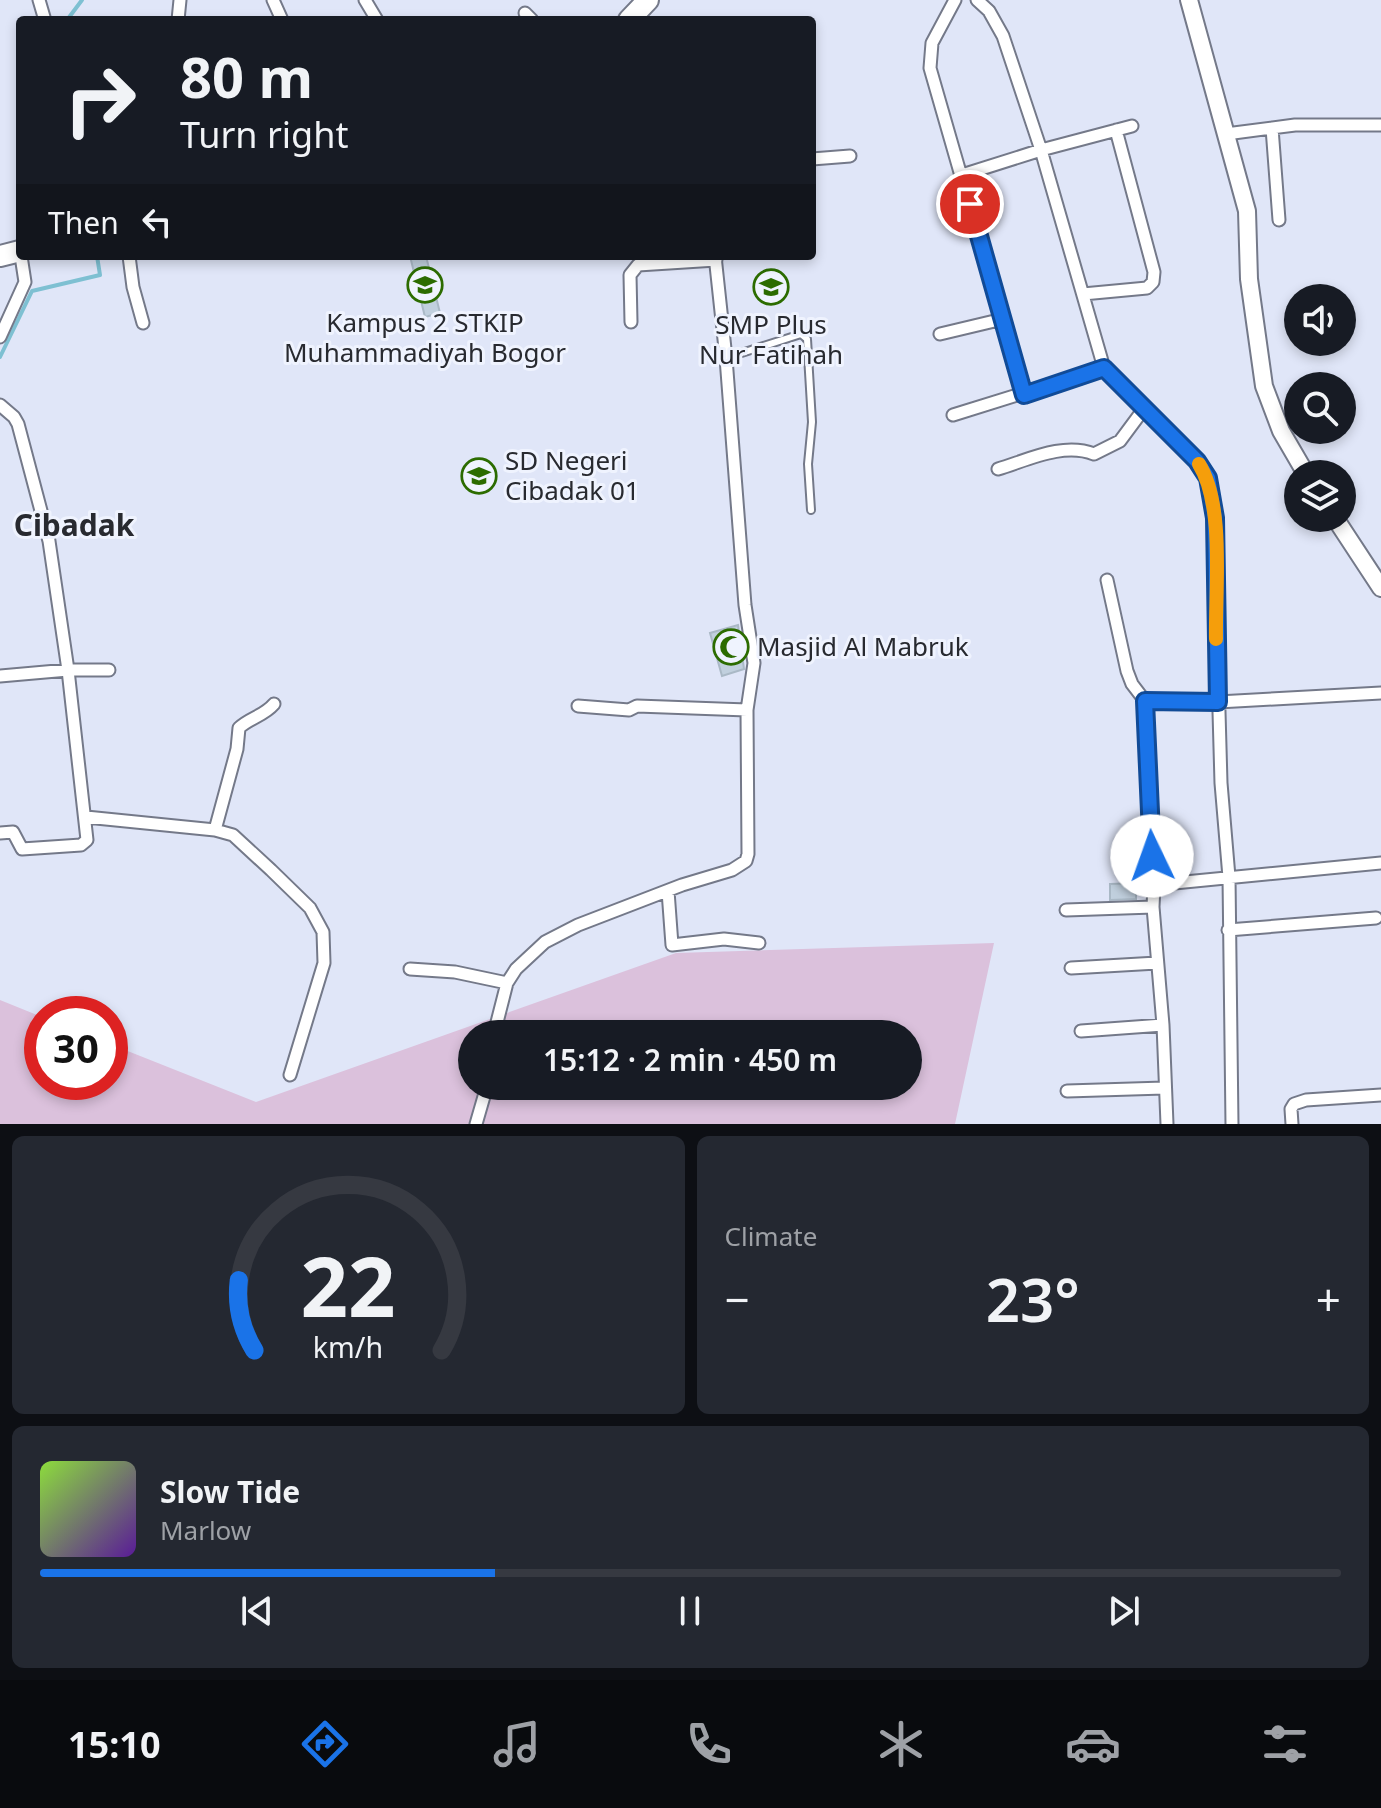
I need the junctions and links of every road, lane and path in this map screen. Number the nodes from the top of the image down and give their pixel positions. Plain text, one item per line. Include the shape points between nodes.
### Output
1 (955, 0) edge
2 (977, 0) edge
3 (1189, 0) edge
4 (1381, 125) edge
5 (1132, 126) dead end
6 (1272, 128) junction
7 (1116, 130) junction
8 (1226, 134) junction
9 (1041, 150) junction
10 (850, 156) dead end
11 (816, 159) edge
12 (962, 175) junction
13 (1279, 220) dead end
14 (9, 252) edge
15 (130, 260) edge
16 (694, 260) edge
17 (716, 260) edge
18 (1083, 294) junction
19 (1003, 319) junction
20 (631, 322) dead end
21 (143, 323) dead end
22 (940, 334) dead end
23 (0, 337) edge
24 (726, 358) junction
25 (1104, 368) junction
26 (1024, 395) junction
27 (0, 405) edge
28 (1143, 410) junction
29 (953, 415) dead end
30 (1298, 460) edge
31 (998, 469) dead end
32 (811, 510) dead end
33 (1344, 532) edge
34 (1107, 580) dead end
35 (1381, 588) edge
36 (68, 670) junction
37 (109, 670) dead end
38 (0, 676) edge
39 (1381, 693) edge
40 (1145, 701) junction
41 (1218, 702) junction
42 (274, 704) dead end
43 (578, 706) dead end
44 (747, 710) junction
45 (86, 817) junction
46 (215, 830) junction
47 (0, 833) edge
48 (1381, 863) edge
49 (1229, 877) junction
50 (1154, 885) junction
51 (668, 891) junction
52 (1153, 907) junction
53 (1066, 910) dead end
54 (1376, 918) dead end
55 (1228, 930) junction
56 (759, 943) dead end
57 (1157, 963) junction
58 (1071, 968) dead end
59 (410, 969) dead end
60 (507, 983) junction
61 (498, 1020) edge
62 (1163, 1025) junction
63 (1081, 1031) dead end
64 (290, 1075) dead end
65 (1164, 1088) junction
66 (1067, 1091) dead end
67 (1381, 1095) edge
68 (483, 1100) edge
69 (476, 1124) edge
70 (1167, 1124) edge
71 (1232, 1124) edge
72 (1292, 1124) edge

1 - 12 street via 929,55
2 - 9 street via 997,22
3 - 8 main road
4 - 6 street
5 - 7 street
6 - 8 street
6 - 13 street
7 - 9 street
7 - 18 street via 1153,282 1147,288
8 - 30 main road via 1247,211 1249,279 1264,386
9 - 12 street
9 - 18 street
10 - 11 street
12 - 19 street
14 - 23 street via 25,282
15 - 21 street
16 - 20 street via 638,265 630,275
17 - 24 street
18 - 25 street
19 - 22 street
19 - 26 street
24 - 32 lane via 801,334 807,339
24 - 44 street via 754,663
25 - 26 street
25 - 28 street
26 - 29 street
27 - 36 street via 18,424 42,513
28 - 31 street via 1120,441 1094,454 1061,449
28 - 41 street via 1197,461 1210,487
33 - 35 main road
34 - 40 street via 1127,671
36 - 37 street
36 - 38 street
36 - 45 street
39 - 41 street
40 - 41 street
40 - 50 street
41 - 49 street
42 - 46 street via 239,728
43 - 44 street
44 - 51 street via 746,861
45 - 46 street
45 - 47 street via 87,840 81,845 22,849 13,832
46 - 64 street via 233,835 271,870 310,908 323,932 324,963
48 - 49 street
49 - 50 street
49 - 55 street
50 - 52 street
51 - 56 street via 672,945 724,939
51 - 60 street via 545,942
52 - 53 street
52 - 57 street
54 - 55 street
55 - 71 street
57 - 58 street
57 - 62 street
59 - 60 street
60 - 61 street
62 - 63 street
62 - 65 street
65 - 66 street
65 - 70 street
67 - 72 street via 1306,1100 1291,1109
68 - 69 street

